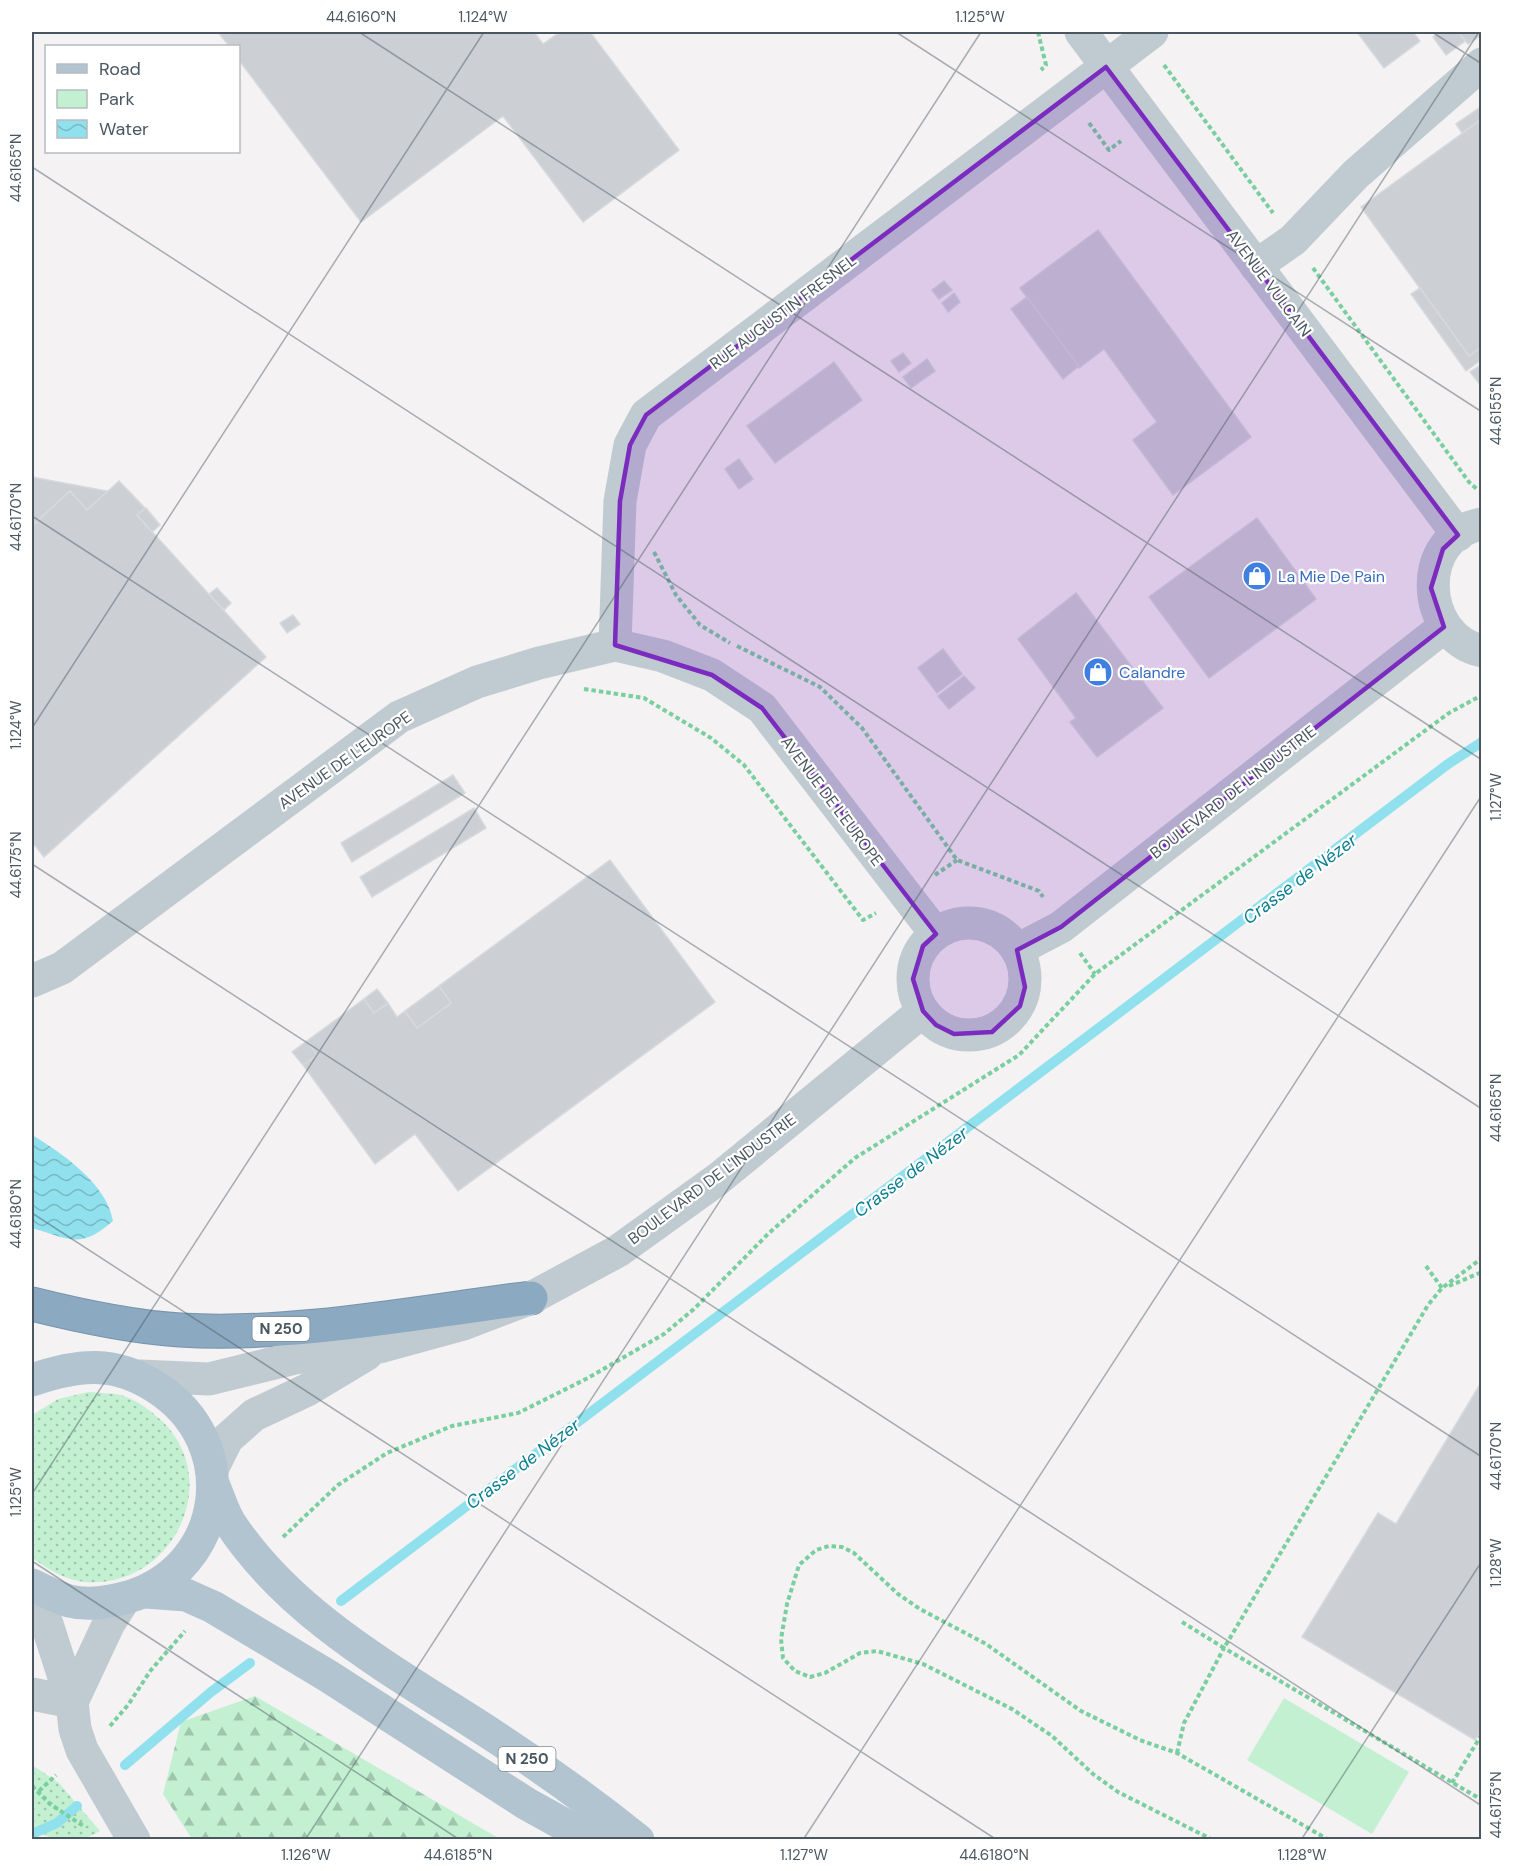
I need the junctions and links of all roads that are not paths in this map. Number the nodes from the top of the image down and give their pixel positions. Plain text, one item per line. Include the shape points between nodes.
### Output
1 (1081, 32) edge
2 (1152, 32) edge
3 (1482, 64) edge
4 (1106, 67) junction
5 (1256, 266) junction
6 (1470, 529) edge
7 (1444, 627) junction
8 (615, 645) junction
9 (1482, 651) edge
10 (936, 934) junction
11 (1017, 950) junction
12 (32, 981) edge
13 (923, 1011) junction
14 (531, 1298) junction
15 (32, 1305) edge
16 (379, 1347) junction
17 (140, 1376) junction
18 (32, 1380) edge
19 (213, 1476) junction
20 (32, 1585) edge
21 (32, 1595) edge
22 (135, 1595) junction
23 (32, 1694) edge
24 (72, 1702) junction
25 (134, 1839) edge
26 (592, 1839) edge
27 (638, 1839) edge

1 - 4 street, AVENUE VULCAIN
2 - 4 street, RUE AUGUSTIN FRESNEL
3 - 5 street via 1356,174 1293,240
4 - 5 street, AVENUE VULCAIN
4 - 8 street, RUE AUGUSTIN FRESNEL via 646,415 630,445 620,501
5 - 6 street, AVENUE VULCAIN
6 - 7 street via 1443,549 1431,588
7 - 9 street via 1458,640
7 - 11 street, BOULEVARD DE L'INDUSTRIE via 1061,927
8 - 10 street, AVENUE DE L'EUROPE via 663,656 712,675 762,708
8 - 12 street, AVENUE DE L'EUROPE via 477,682 399,717 62,968
10 - 11 street via 952,926 980,924 1005,936
10 - 13 street via 923,946 913,979 915,996
11 - 13 street via 1025,968 1026,987 1020,1006 992,1032 954,1034 936,1025
13 - 14 street, BOULEVARD DE L'INDUSTRIE via 709,1185 618,1251
14 - 15 highway, N 250 via 281,1329 180,1330 100,1320
14 - 16 street, BOULEVARD DE L'INDUSTRIE via 463,1324
16 - 17 street, BOULEVARD DE L'INDUSTRIE via 294,1358 209,1379
16 - 19 street, BOULEVARD DE L'INDUSTRIE via 308,1390 254,1415 227,1439
17 - 18 main road, N 250 via 105,1367 64,1369
17 - 19 main road, N 250 via 175,1399 193,1418
19 - 22 main road, N 250 via 208,1520 194,1550 176,1573
19 - 27 main road, N 250 via 229,1521 257,1560 288,1592 327,1625 496,1737
20 - 22 main road, N 250 via 71,1601 104,1604
21 - 24 street via 47,1624
22 - 24 street via 109,1623
22 - 26 main road, N 250 via 186,1595 213,1607 527,1804
23 - 24 street
24 - 25 street via 82,1750

